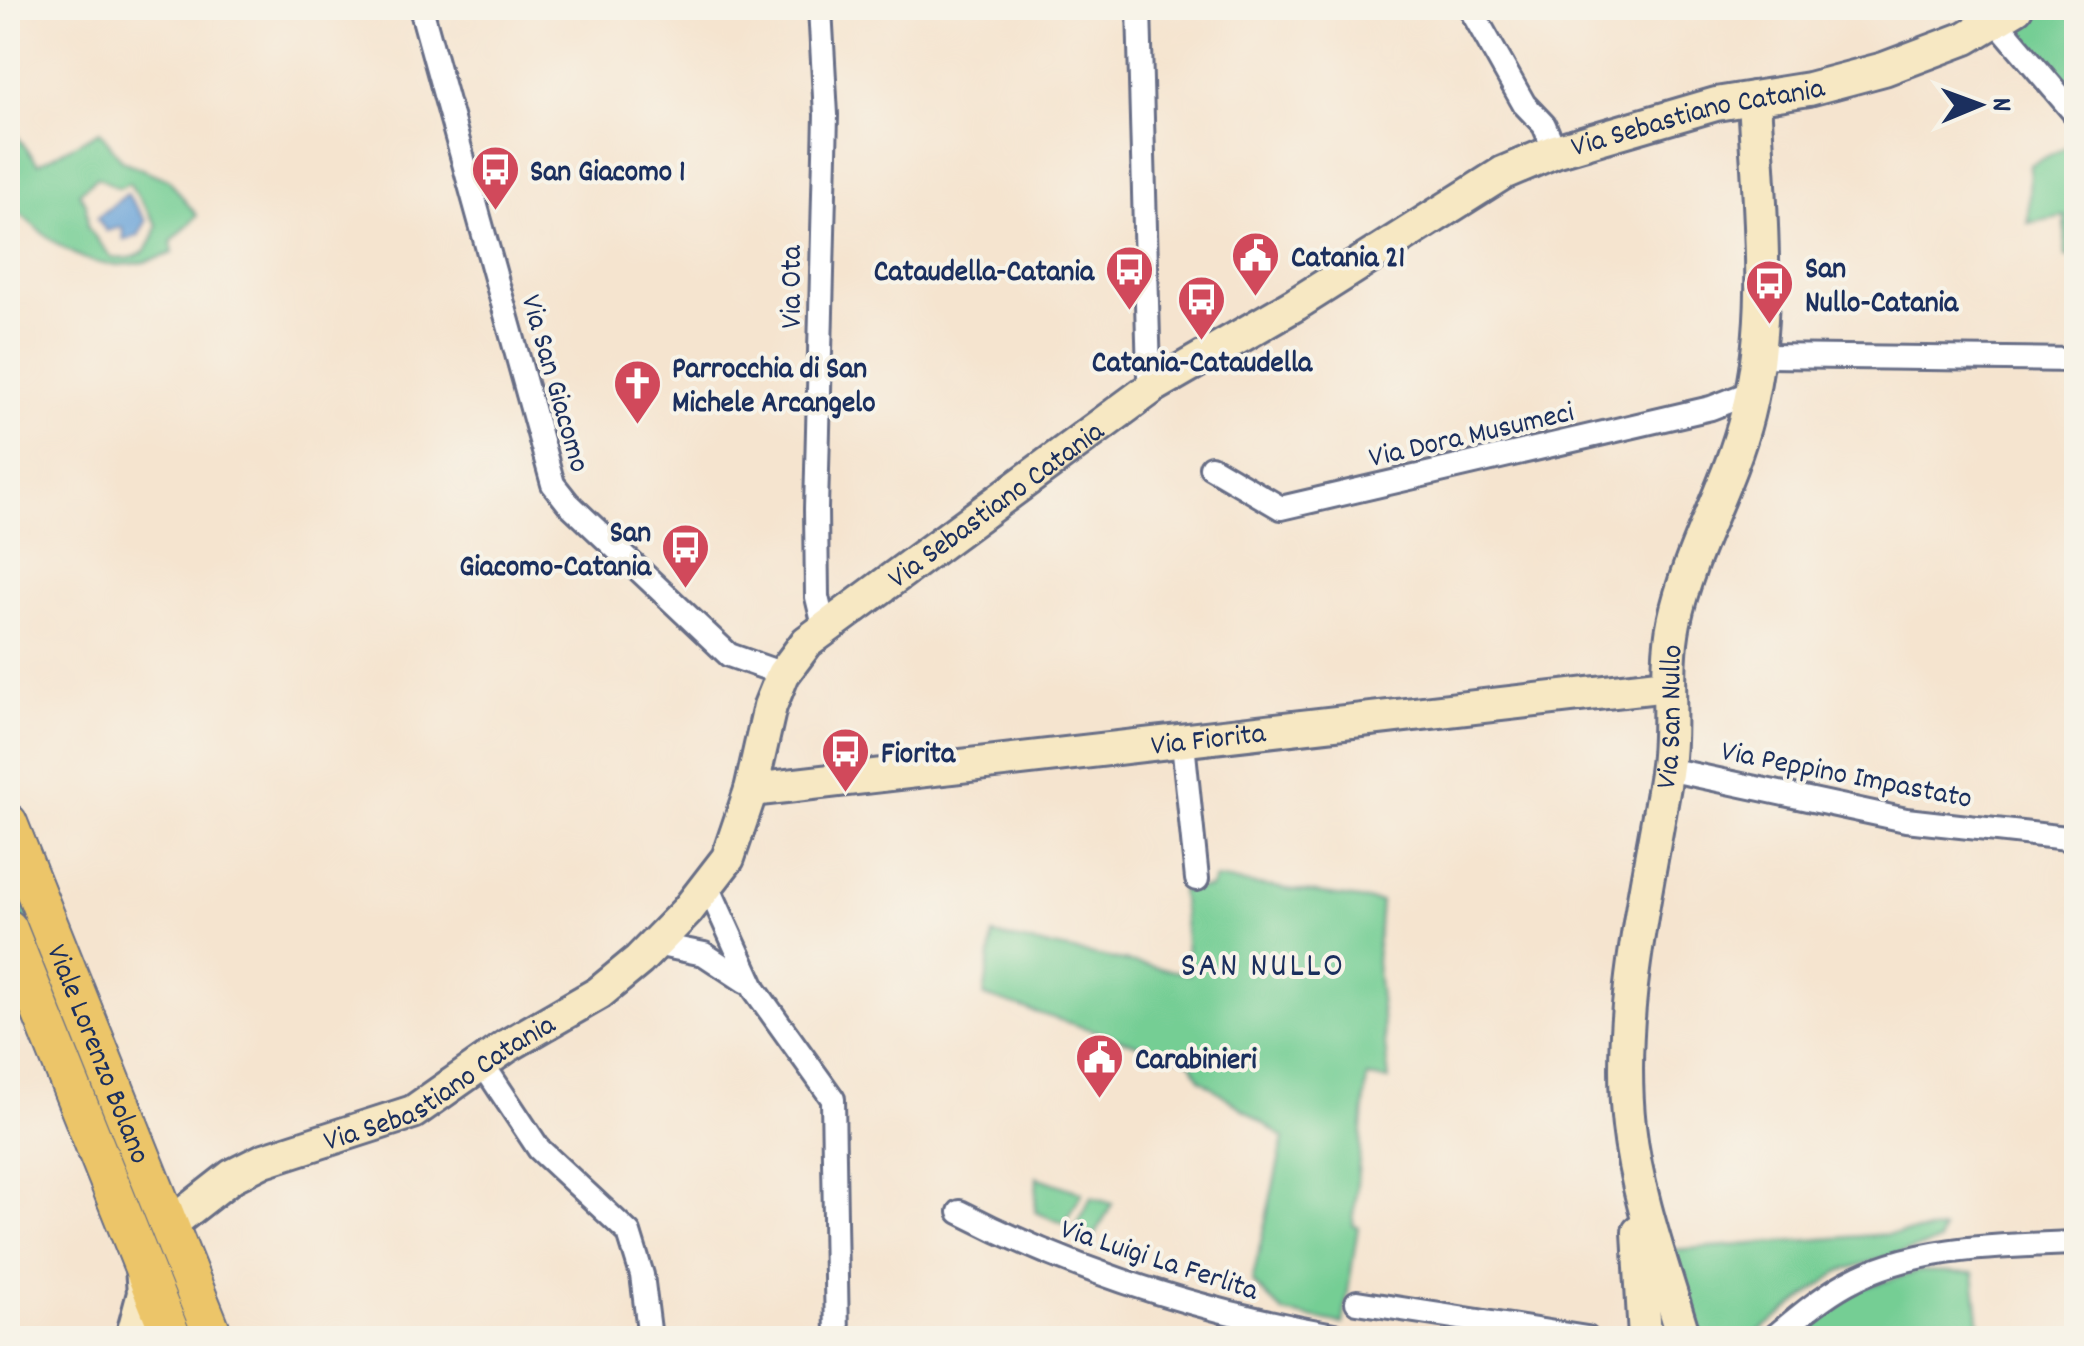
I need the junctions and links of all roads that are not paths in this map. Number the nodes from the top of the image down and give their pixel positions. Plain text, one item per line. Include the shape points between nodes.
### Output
1 (421, 8) edge
2 (820, 8) edge
3 (1139, 8) edge
4 (1470, 8) edge
5 (2006, 15) edge
6 (1754, 98) junction
7 (2076, 115) edge
8 (1556, 150) junction
9 (1758, 356) junction
10 (2076, 360) edge
11 (1154, 386) junction
12 (1752, 392) junction
13 (1211, 467) dead end
14 (824, 626) junction
15 (782, 674) junction
16 (1666, 685) junction
17 (1184, 743) junction
18 (1667, 769) junction
19 (751, 790) junction
20 (8, 823) edge
21 (2076, 839) edge
22 (1197, 880) dead end
23 (708, 886) junction
24 (683, 916) junction
25 (8, 929) edge
26 (655, 944) junction
27 (723, 964) junction
28 (755, 990) junction
29 (482, 1063) junction
30 (960, 1212) dead end
31 (168, 1226) junction
32 (2074, 1244) dead end
33 (142, 1268) junction
34 (1657, 1299) junction
35 (1357, 1302) dead end
36 (132, 1338) edge
37 (172, 1338) edge
38 (214, 1338) edge
39 (650, 1338) edge
40 (837, 1338) edge
41 (1350, 1338) edge
42 (1587, 1338) edge
43 (1645, 1338) edge
44 (1684, 1338) edge
45 (1773, 1338) edge

1 - 15 street, Via San Giacomo via 553,484 729,655
2 - 14 street, Via Ota via 826,151 816,510
3 - 11 street
4 - 8 street
5 - 6 main road, Via Sebastiano Catania via 1884,69
5 - 7 street
6 - 8 main road, Via Sebastiano Catania
6 - 9 main road, Via San Nullo via 1762,269
8 - 11 main road, Via Sebastiano Catania via 1502,174
9 - 10 street
9 - 12 main road, Via San Nullo
11 - 14 main road, Via Sebastiano Catania
12 - 13 street, Via Dora Musumeci via 1711,408 1281,508
12 - 16 main road, Via San Nullo via 1728,478 1684,583
14 - 15 main road, Via Sebastiano Catania
15 - 19 main road, Via Sebastiano Catania
16 - 17 main road, Via Fiorita
16 - 18 main road, Via San Nullo
17 - 19 main road, Via Fiorita
17 - 22 street
18 - 21 street, Via Peppino Impastato via 1906,820
18 - 34 main road, Via San Nullo via 1640,914 1628,1054 1628,1124
19 - 23 main road, Via Sebastiano Catania via 728,858
20 - 31 main road, Viale Lorenzo Bolano
23 - 24 main road, Via Sebastiano Catania
23 - 28 street
24 - 26 main road, Via Sebastiano Catania
24 - 27 street
25 - 33 main road, Viale Lorenzo Bolano
26 - 27 street
26 - 29 main road, Via Sebastiano Catania via 599,993
27 - 28 street
28 - 40 street via 833,1099
29 - 31 main road, Via Sebastiano Catania via 393,1122 232,1176
29 - 39 street via 539,1150 628,1233 642,1275
30 - 41 street, Via Luigi La Ferlita via 1092,1272 1279,1326
31 - 38 main road, Viale Lorenzo Bolano
32 - 45 street via 1995,1247 1864,1275
33 - 36 main road via 144,1294
33 - 37 main road, Viale Lorenzo Bolano
34 - 43 main road
34 - 44 main road, Via San Nullo
35 - 42 street

